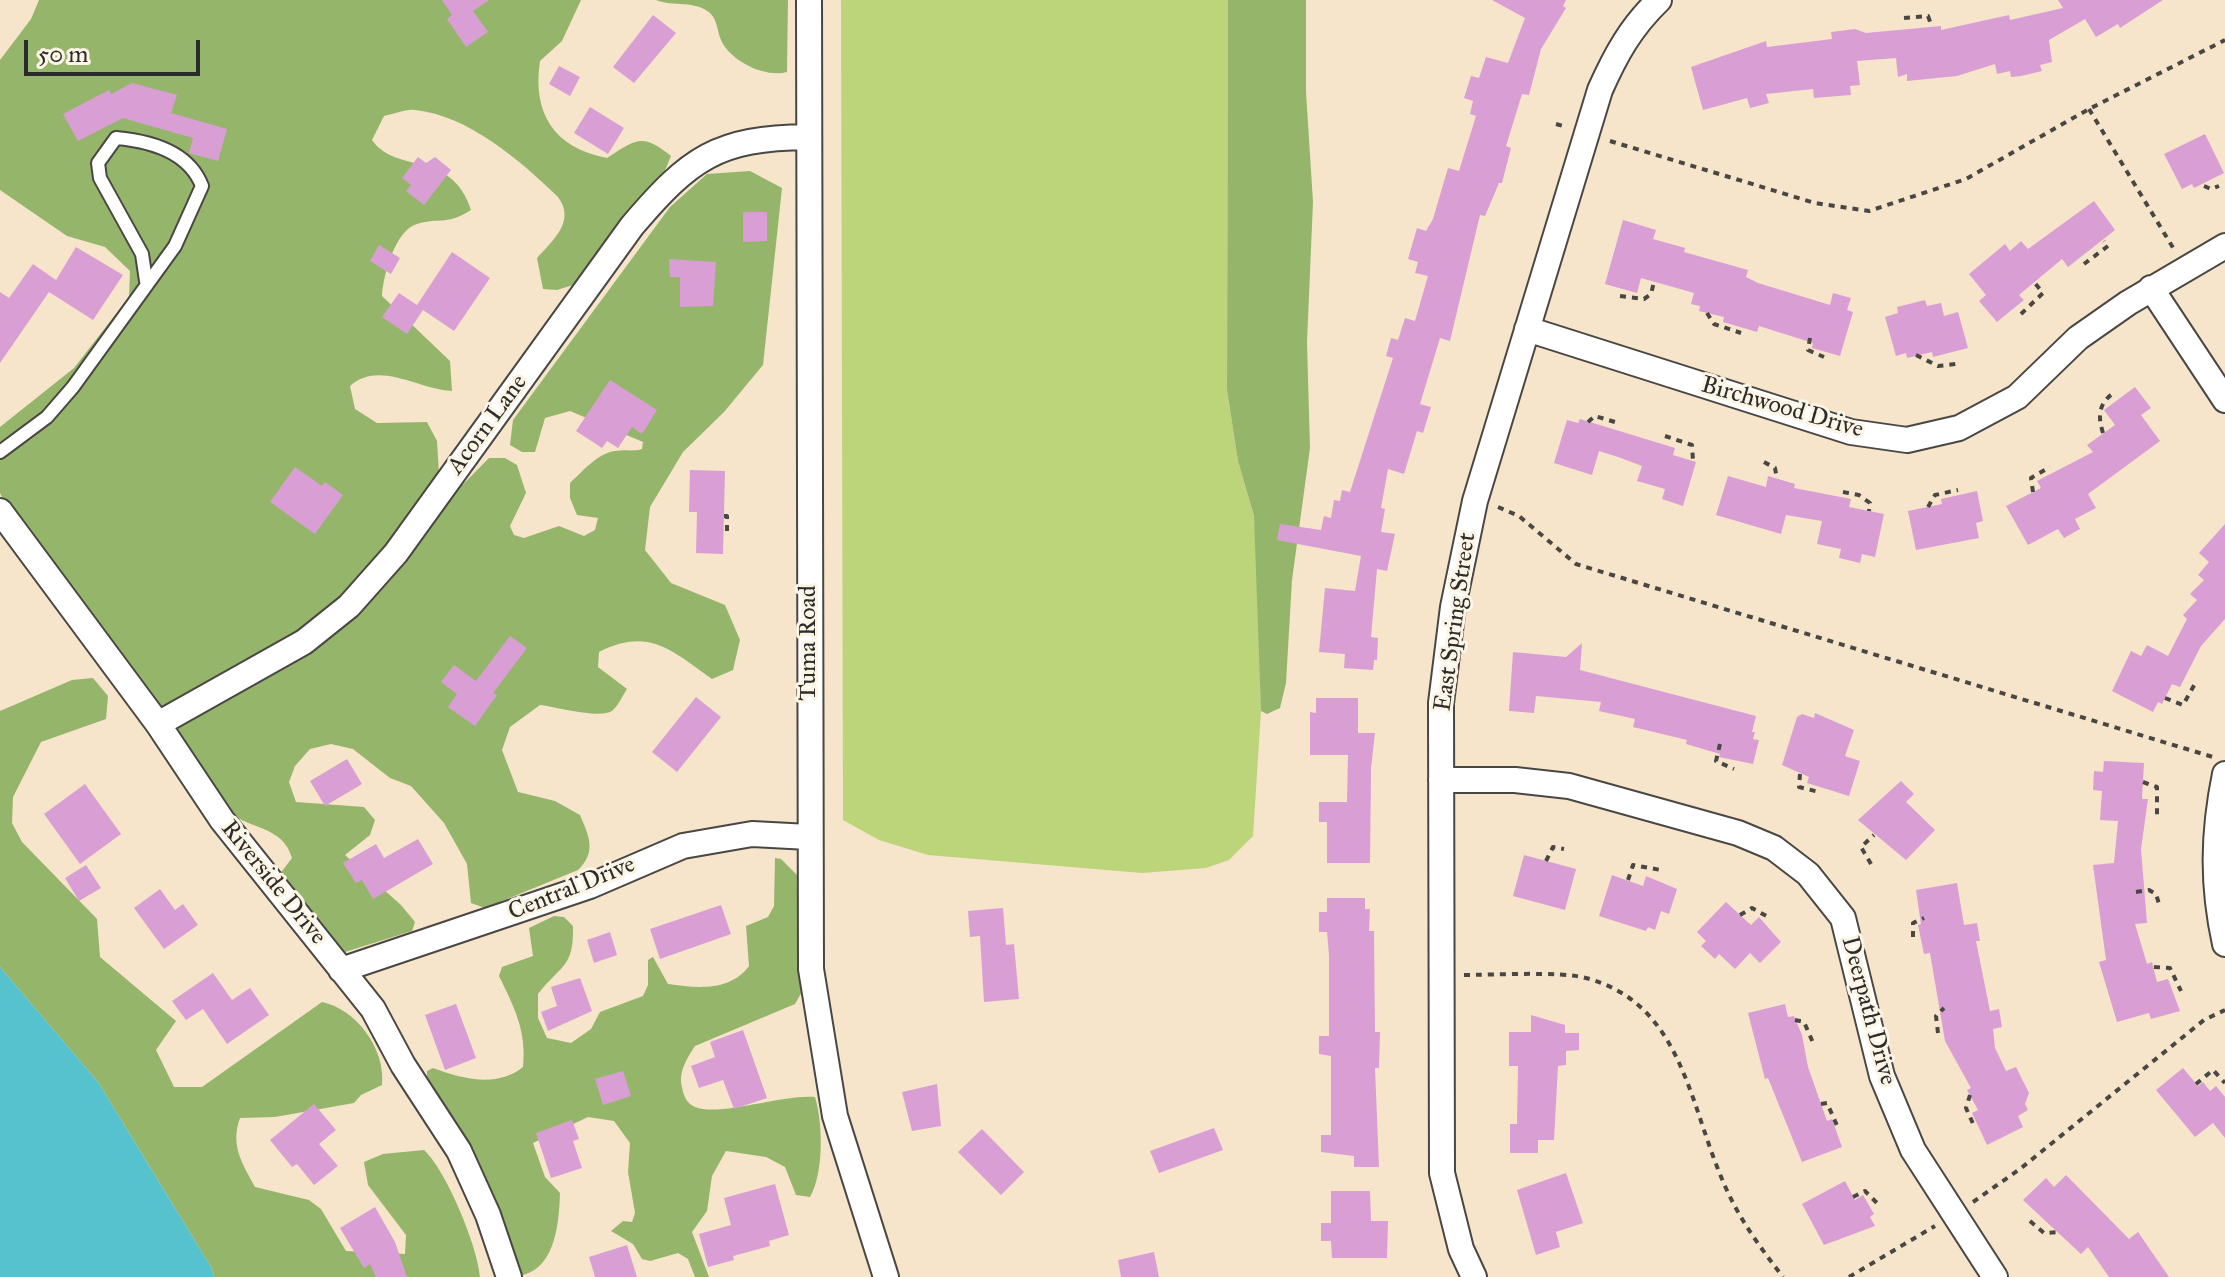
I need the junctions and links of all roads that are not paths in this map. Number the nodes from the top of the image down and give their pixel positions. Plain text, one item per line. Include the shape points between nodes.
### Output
1 (809, 0) edge
2 (1659, 0) edge
3 (808, 137) junction
4 (2225, 246) edge
5 (146, 281) junction
6 (2151, 288) junction
7 (1527, 329) junction
8 (2225, 400) edge
9 (0, 452) edge
10 (0, 511) edge
11 (158, 724) junction
12 (2218, 765) edge
13 (1441, 780) junction
14 (809, 837) junction
15 (2225, 944) edge
16 (341, 970) junction
17 (509, 1277) edge
18 (886, 1277) edge
19 (1474, 1277) edge
20 (1995, 1277) edge

1 - 3 street, Tuma Road
2 - 7 street, East Spring Street via 1619,48 1600,90
3 - 11 street, Acorn Lane via 759,137 717,150 671,180 623,238 396,553 349,606 304,642
3 - 14 street, Tuma Road
4 - 6 street, Birchwood Drive
5 - 5 lane via 175,246 202,186 189,163 160,147 116,138 98,163 100,178 142,254
5 - 9 lane via 73,387 47,417
6 - 7 street, Birchwood Drive via 2078,338 2017,397 1959,428 1907,440 1851,432
6 - 8 street
7 - 13 street, East Spring Street via 1491,441 1458,576 1441,703
10 - 11 street, Riverside Drive
11 - 16 street, Riverside Drive via 231,832
12 - 15 street via 2215,899
13 - 19 street, East Spring Street via 1442,1173 1461,1249
13 - 20 street, Deerpath Drive via 1569,786 1738,833 1774,848 1808,874 1843,918 1882,1076 1913,1150
14 - 16 street, Central Drive via 752,834 683,846 590,886
14 - 18 street, Tuma Road via 811,969 835,1116
16 - 17 street, Riverside Drive via 373,1009 459,1151

